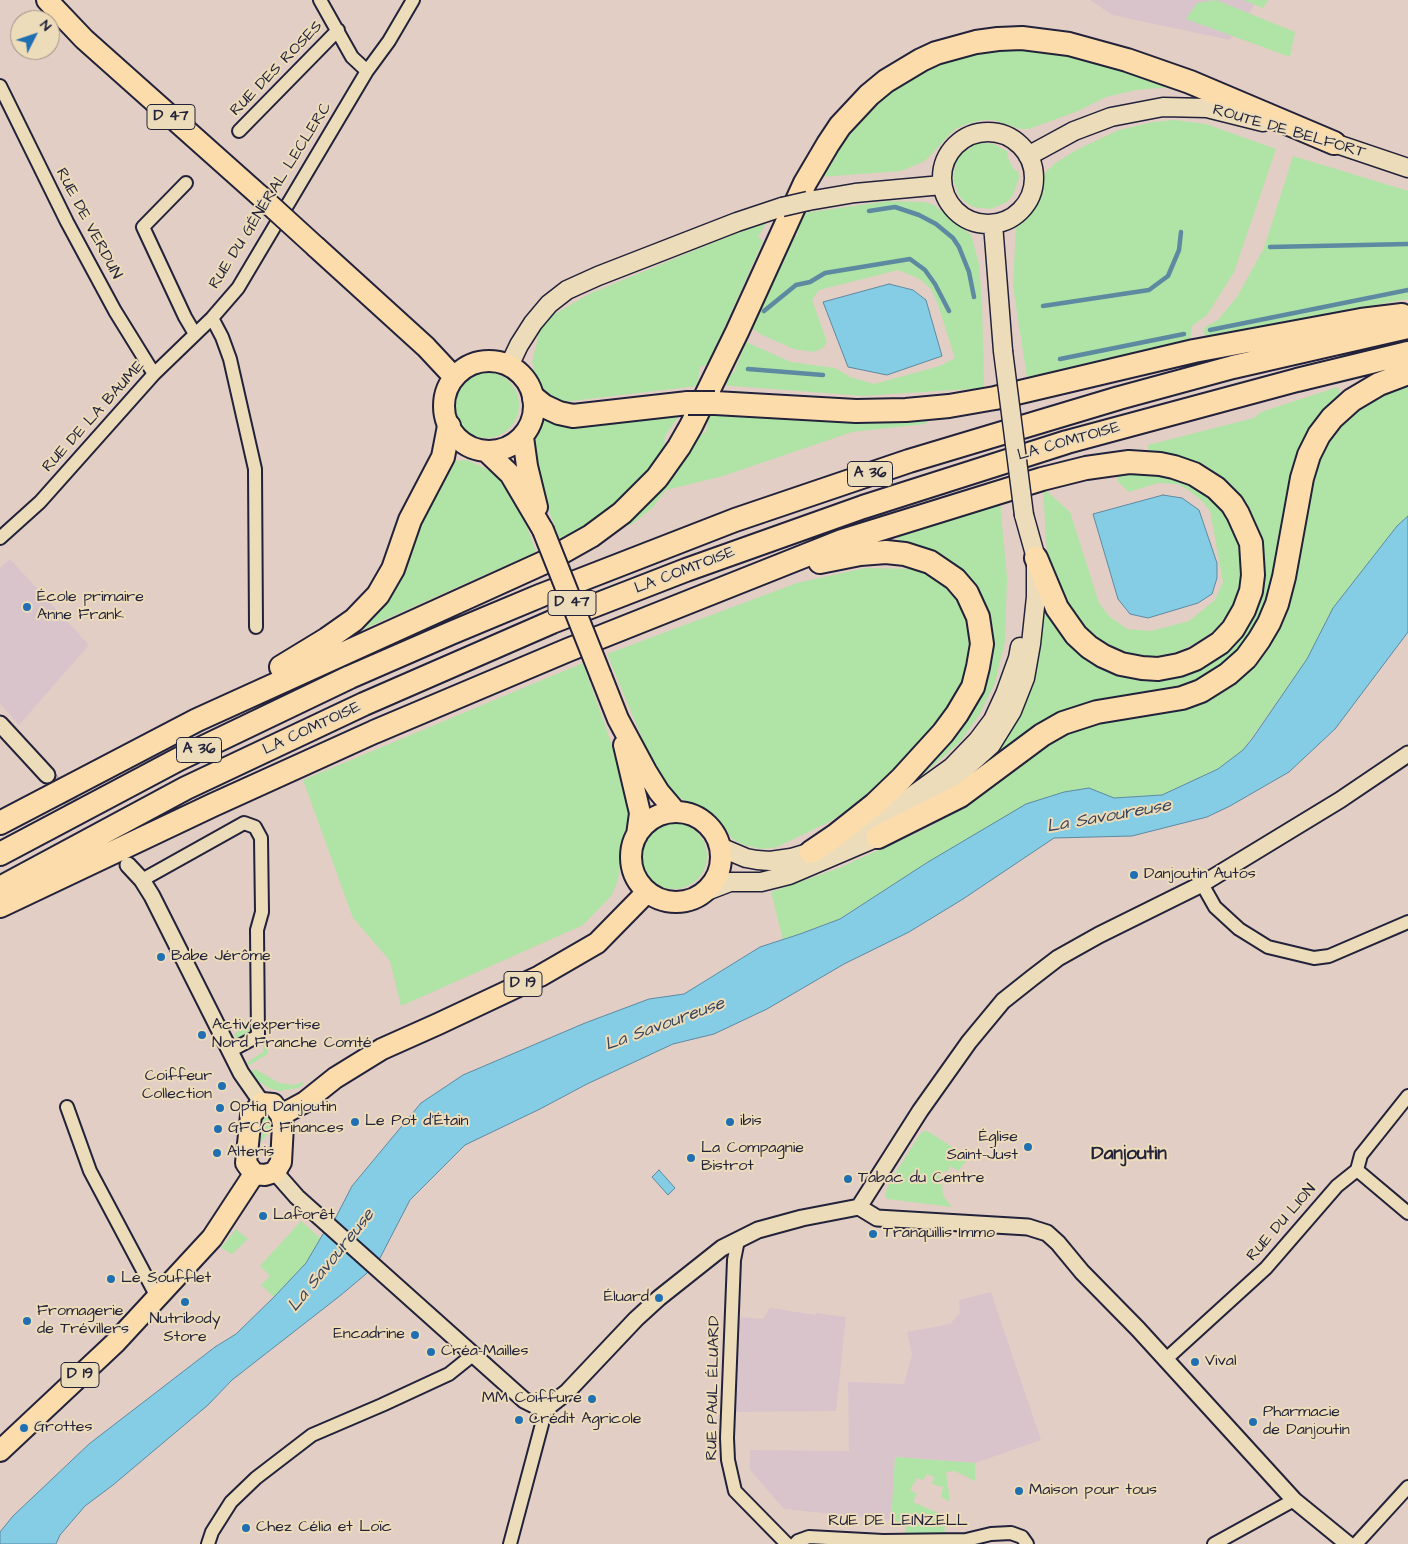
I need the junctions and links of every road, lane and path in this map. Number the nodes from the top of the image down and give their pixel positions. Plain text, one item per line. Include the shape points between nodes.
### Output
1 (47, 0) edge
2 (320, 0) edge
3 (413, 0) edge
4 (338, 30) junction
5 (367, 71) junction
6 (0, 86) edge
7 (239, 131) dead end
8 (1334, 143) junction
9 (1028, 156) junction
10 (1408, 168) edge
11 (186, 183) dead end
12 (942, 185) junction
13 (992, 224) junction
14 (1408, 314) edge
15 (212, 318) junction
16 (1408, 327) edge
17 (195, 334) junction
18 (1408, 353) edge
19 (509, 366) junction
20 (1408, 373) edge
21 (154, 374) junction
22 (454, 377) junction
23 (534, 398) junction
24 (448, 426) junction
25 (523, 437) junction
26 (486, 452) junction
27 (1024, 515) junction
28 (543, 530) junction
29 (0, 538) edge
30 (1036, 558) junction
31 (715, 591) junction
32 (256, 627) dead end
33 (618, 718) junction
34 (196, 720) junction
35 (0, 724) edge
36 (1408, 754) edge
37 (47, 775) tunnel mouth
38 (676, 812) junction
39 (0, 823) edge
40 (637, 834) junction
41 (878, 837) junction
42 (720, 847) junction
43 (811, 852) junction
44 (0, 854) edge
45 (128, 865) dead end
46 (142, 880) junction
47 (1202, 884) junction
48 (0, 888) edge
49 (647, 892) junction
50 (704, 892) junction
51 (0, 906) edge
52 (1408, 922) edge
53 (230, 1051) junction
54 (1408, 1096) edge
55 (262, 1103) junction
56 (67, 1107) dead end
57 (281, 1115) junction
58 (1357, 1170) junction
59 (274, 1172) junction
60 (254, 1174) junction
61 (859, 1207) junction
62 (1408, 1213) edge
63 (738, 1240) junction
64 (157, 1298) junction
65 (474, 1354) junction
66 (1165, 1360) junction
67 (544, 1410) junction
68 (0, 1451) edge
69 (1408, 1487) edge
70 (1294, 1500) junction
71 (208, 1544) edge
72 (510, 1544) edge
73 (788, 1544) edge
74 (795, 1544) edge
75 (1027, 1544) edge
76 (1214, 1544) edge
77 (1348, 1544) edge
78 (1356, 1544) edge

1 - 22 main road, D 47, bridge via 84,39 426,347
2 - 4 street
3 - 5 street, RUE DU GÉNÉRAL LECLERC
4 - 5 street via 352,57
4 - 7 street, RUE DES ROSES
5 - 15 street, RUE DU GÉNÉRAL LECLERC via 238,288
6 - 21 street, RUE DE VERDUN via 67,222
8 - 9 main road, ROUTE DE BELFORT via 1236,114 1207,108 1163,107 1111,117
8 - 10 main road, ROUTE DE BELFORT
8 - 34 highway via 1190,82 1069,44 998,39 976,42 921,60 869,95 840,126 816,161 691,426 669,462 636,501 591,536 543,562
9 - 12 main road via 1010,138 994,132 977,133 961,140 950,152 943,168
9 - 13 main road via 1034,175 1026,204 1011,217
11 - 17 street via 144,227
12 - 13 main road via 948,201 960,214 975,222
12 - 19 main road, bridge via 855,193 782,206 598,276 567,290 549,304 519,345
13 - 27 main road, bridge via 1003,351
14 - 23 highway, bridge via 1194,351 949,406 856,411 715,403 572,416 544,406
15 - 17 street, RUE DE LA BAUME
15 - 32 street via 230,359 256,468
16 - 44 highway, LA COMTOISE / A 36 via 1110,400 909,461 735,520 514,606 350,677 179,759
17 - 21 street, RUE DE LA BAUME
18 - 48 highway, LA COMTOISE / A 36 via 1287,382 1057,445 863,507 686,570 552,622 364,704 186,788
19 - 22 main road via 480,362
19 - 23 main road via 525,379
20 - 41 highway via 1352,400 1319,435 1297,496 1277,604 1260,640 1228,674 1202,691 1182,698 1097,712 1062,723 960,796
21 - 29 street, RUE DE LA BAUME via 40,502
22 - 24 main road via 444,400
23 - 25 main road via 532,422
24 - 26 main road via 461,442
24 - 34 highway via 443,457 413,514 390,577 369,606 327,639
25 - 26 main road via 506,449
25 - 28 main road, D 47
26 - 28 main road, D 47 via 510,474
27 - 30 main road
27 - 43 main road via 1024,620 1018,658 993,720 952,767 906,801 874,822
28 - 33 main road, D 47, bridge
30 - 31 highway via 1058,608 1076,635 1103,656 1142,668 1179,665 1220,643 1242,615 1253,575 1248,535 1238,514 1220,492 1184,470 1129,462 1086,468 976,499 842,541
30 - 41 main road via 1031,644 1025,678 1012,711 991,745 934,796
31 - 43 highway via 813,563 886,552 913,556 938,566 962,586 974,608 981,636 980,659 973,687 957,714 889,792
31 - 51 highway via 382,728
33 - 38 main road, D 47 via 655,786
33 - 40 main road, D 47 via 640,813
34 - 39 highway
35 - 37 street
36 - 47 street via 1340,800
38 - 40 main road via 654,818
38 - 42 main road via 704,822
40 - 49 main road via 632,849 632,865 637,880
41 - 50 main road via 789,875 761,882 730,882
42 - 43 main road via 757,860 780,860
42 - 50 main road via 717,876
45 - 46 street
46 - 53 street
46 - 53 street via 244,823 255,827 261,838 262,912 257,930 258,1036
47 - 52 street via 1215,906 1239,929 1268,947 1314,958 1329,956
47 - 61 street via 1058,958 1003,1001 944,1077
49 - 50 main road via 663,900 680,902
49 - 57 main road, D 19 via 597,943 540,976 382,1049
53 - 55 street
54 - 58 street, RUE DU LION via 1361,1155
55 - 57 main road via 272,1104
55 - 60 main road via 251,1115 246,1163
56 - 64 street via 90,1171
57 - 59 main road via 281,1162
58 - 62 street
58 - 66 street, RUE DU LION via 1337,1186 1266,1268
59 - 60 main road
59 - 65 street via 324,1222
60 - 64 main road, D 19 via 212,1238
61 - 63 street via 778,1224
61 - 66 street via 877,1218 1028,1227 1047,1234
63 - 67 street via 722,1248 636,1319 567,1392
63 - 73 street, RUE PAUL ÉLUARD via 734,1260 728,1460 735,1491
64 - 68 main road, D 19 via 115,1343
65 - 67 street via 524,1400
65 - 71 street via 448,1374 312,1435 256,1478 231,1502
66 - 70 street
67 - 72 street
69 - 78 street
70 - 76 street
70 - 77 street
74 - 75 street, RUE DE LEINZELL via 809,1537 883,1541 966,1540 1011,1532 1022,1537

